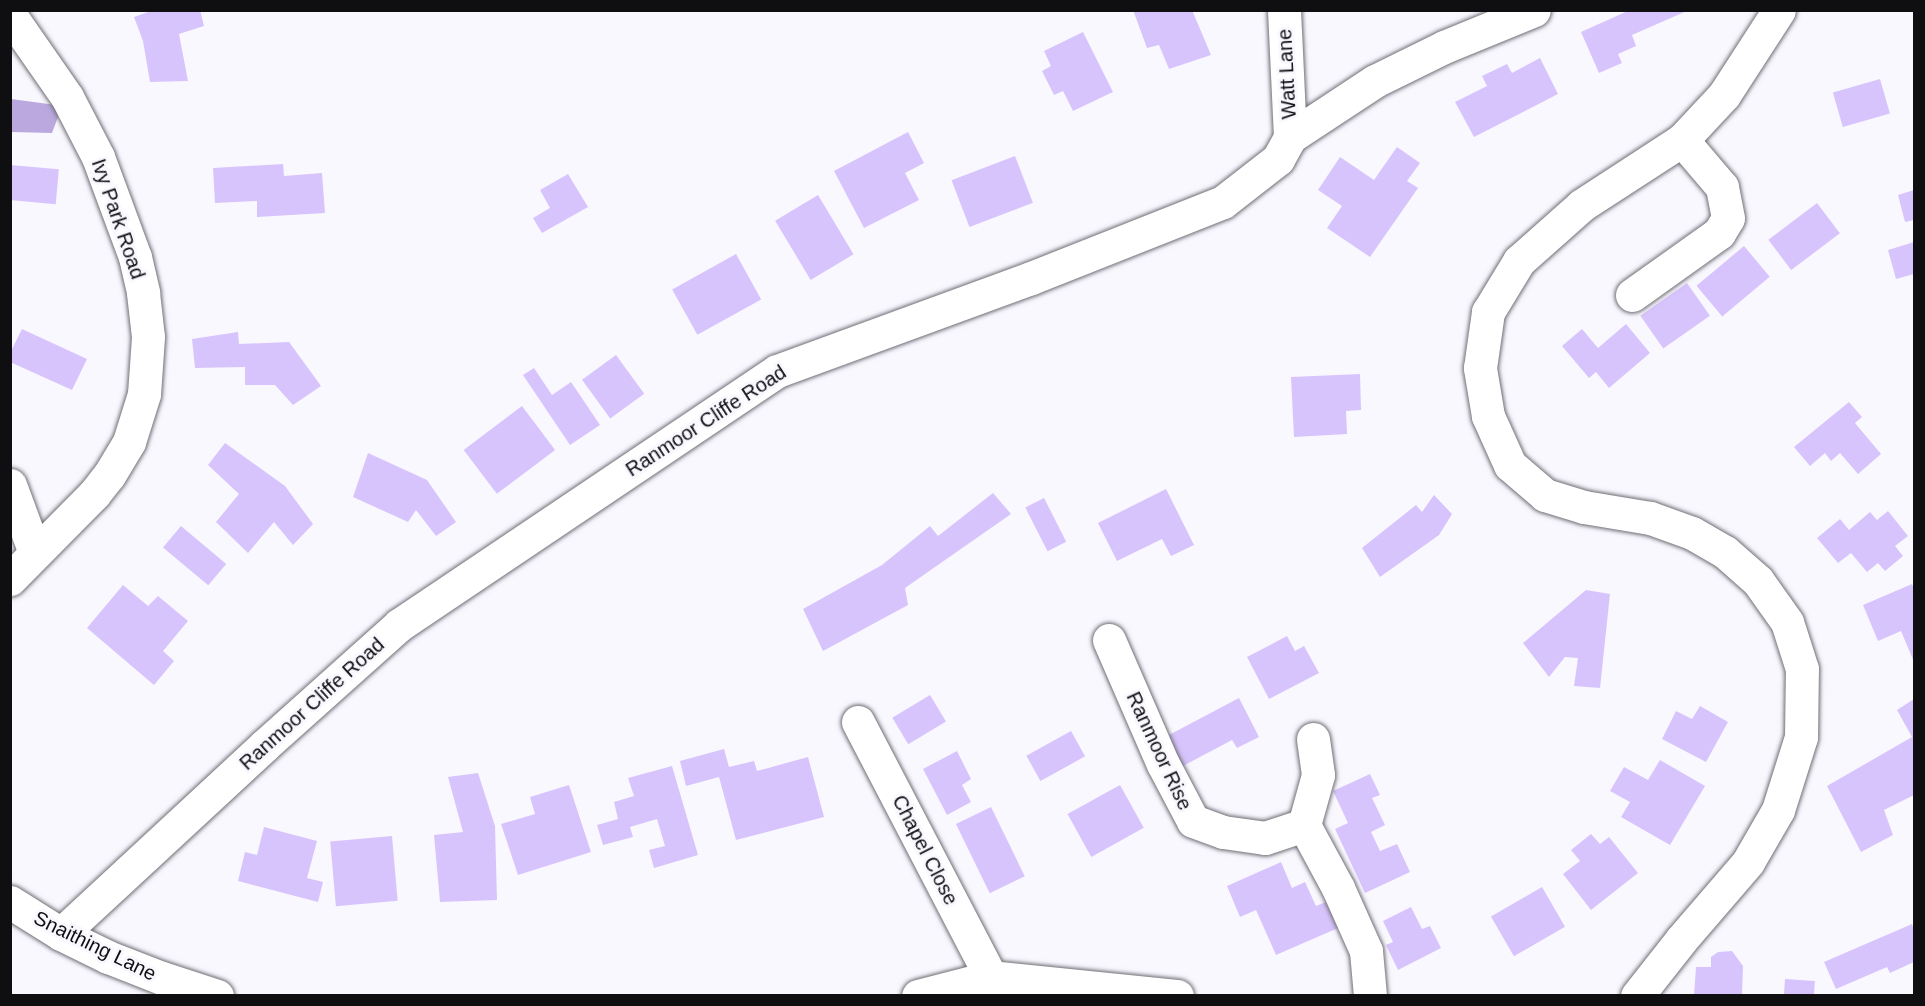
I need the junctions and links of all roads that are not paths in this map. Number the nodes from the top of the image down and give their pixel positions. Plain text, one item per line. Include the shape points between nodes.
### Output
1 (1284, 10) edge
2 (1534, 10) edge
3 (1779, 10) edge
4 (10, 15) edge
5 (1290, 137) junction
6 (1682, 140) junction
7 (1632, 295) dead end
8 (10, 485) edge
9 (35, 553) junction
10 (10, 579) edge
11 (1109, 640) dead end
12 (858, 722) dead end
13 (1313, 739) dead end
14 (1304, 825) junction
15 (10, 902) edge
16 (61, 934) junction
17 (991, 977) junction
18 (217, 996) edge
19 (918, 996) edge
20 (1177, 996) edge
21 (1370, 996) edge
22 (1637, 996) edge

1 - 5 street, Watt Lane
2 - 5 street, Ranmoor Cliffe Road via 1443,47 1376,81
3 - 6 street via 1724,95
4 - 9 street, Ivy Park Road via 67,97 98,158 135,257 148,337 144,394 129,442 94,494
5 - 16 street, Ranmoor Cliffe Road via 1278,159 1223,202 1031,278 777,371 399,625
6 - 7 street via 1722,187 1728,218 1719,234
6 - 22 street via 1582,205 1519,261 1488,312 1480,368 1488,416 1510,465 1545,495 1584,507 1650,518 1692,533 1725,552 1758,581 1787,622 1802,669 1801,736 1778,810 1748,862
8 - 9 street
9 - 10 street, Ivy Park Road
11 - 14 street, Ranmoor Rise via 1163,764 1193,821 1223,832 1265,838
12 - 17 street, Chapel Close
13 - 14 street via 1318,775
14 - 21 street via 1366,951
15 - 16 street, Snaithing Lane
16 - 18 street, Snaithing Lane via 108,957
17 - 19 street
17 - 20 street

